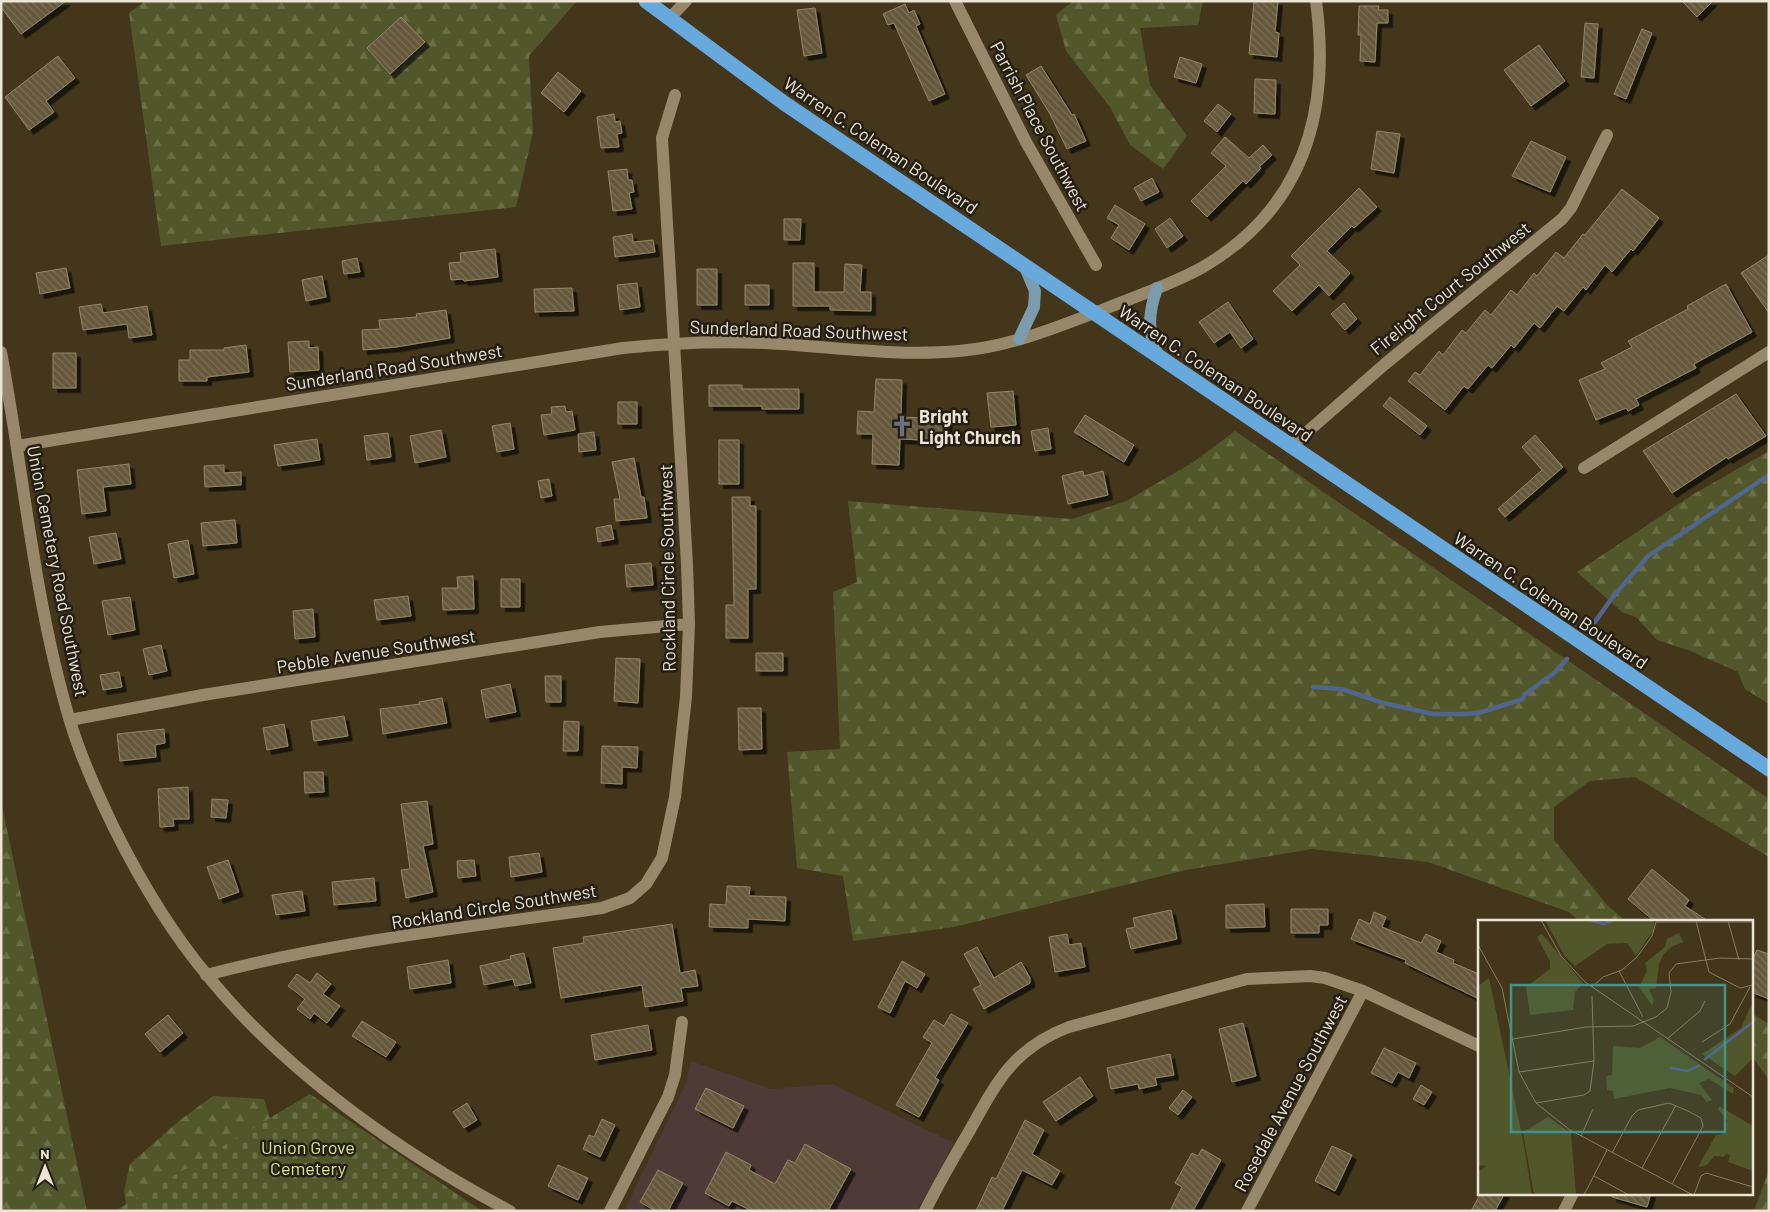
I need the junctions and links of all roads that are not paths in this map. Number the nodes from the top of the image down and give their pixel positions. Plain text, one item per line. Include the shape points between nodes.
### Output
1 (646, 1) edge
2 (686, 1) edge
3 (955, 1) edge
4 (1316, 1) edge
5 (669, 19) junction
6 (675, 95) dead end
7 (1606, 135) dead end
8 (1024, 265) junction
9 (1096, 265) dead end
10 (1156, 288) junction
11 (1095, 312) junction
12 (1019, 339) junction
13 (675, 343) junction
14 (1, 352) edge
15 (1769, 352) edge
16 (1159, 357) junction
17 (17, 446) junction
18 (1290, 447) junction
19 (1584, 468) dead end
20 (689, 624) junction
21 (70, 720) junction
22 (1769, 769) edge
23 (206, 975) junction
24 (1363, 991) junction
25 (682, 1022) dead end
26 (1478, 1046) edge
27 (1572, 1194) edge
28 (510, 1211) edge
29 (610, 1211) edge
30 (925, 1211) edge
31 (1247, 1211) edge
32 (1564, 1211) edge

1 - 5 highway, Warren C. Coleman Boulevard
2 - 5 street
3 - 9 street, Parrish Place Southwest via 1026,142
4 - 10 street, Sunderland Road Southwest via 1320,58 1317,99 1309,139 1287,189 1258,224 1230,249 1202,268
5 - 8 highway, Warren C. Coleman Boulevard via 784,103
6 - 13 street, Rockland Circle Southwest via 662,138
7 - 18 street, Firelight Court Southwest via 1571,208 1562,219 1385,364
8 - 11 highway, Warren C. Coleman Boulevard
8 - 12 main road via 1035,291 1034,307
10 - 11 street, Sunderland Road Southwest
10 - 16 main road via 1148,320
11 - 12 street, Sunderland Road Southwest
11 - 16 highway, Warren C. Coleman Boulevard
12 - 13 street, Sunderland Road Southwest via 974,350 905,352 763,343
13 - 17 street, Sunderland Road Southwest via 623,348
13 - 20 street, Rockland Circle Southwest
14 - 17 street, Union Cemetery Road Southwest
15 - 19 street
16 - 18 highway, Warren C. Coleman Boulevard
17 - 21 street, Union Cemetery Road Southwest via 44,606
18 - 22 highway, Warren C. Coleman Boulevard
20 - 21 street, Pebble Avenue Southwest via 590,634 203,695
20 - 23 street, Rockland Circle Southwest via 686,697 670,828 662,858 654,873 630,898 602,908 356,945 252,963
21 - 23 street, Union Cemetery Road Southwest via 87,772 126,852
23 - 28 street, Union Cemetery Road Southwest via 294,1065 350,1109
24 - 26 street
24 - 30 street via 1310,976 1247,979 1054,1033 1027,1050 998,1079
24 - 31 street, Rosedale Avenue Southwest
25 - 29 street via 675,1075 668,1097
27 - 32 street

